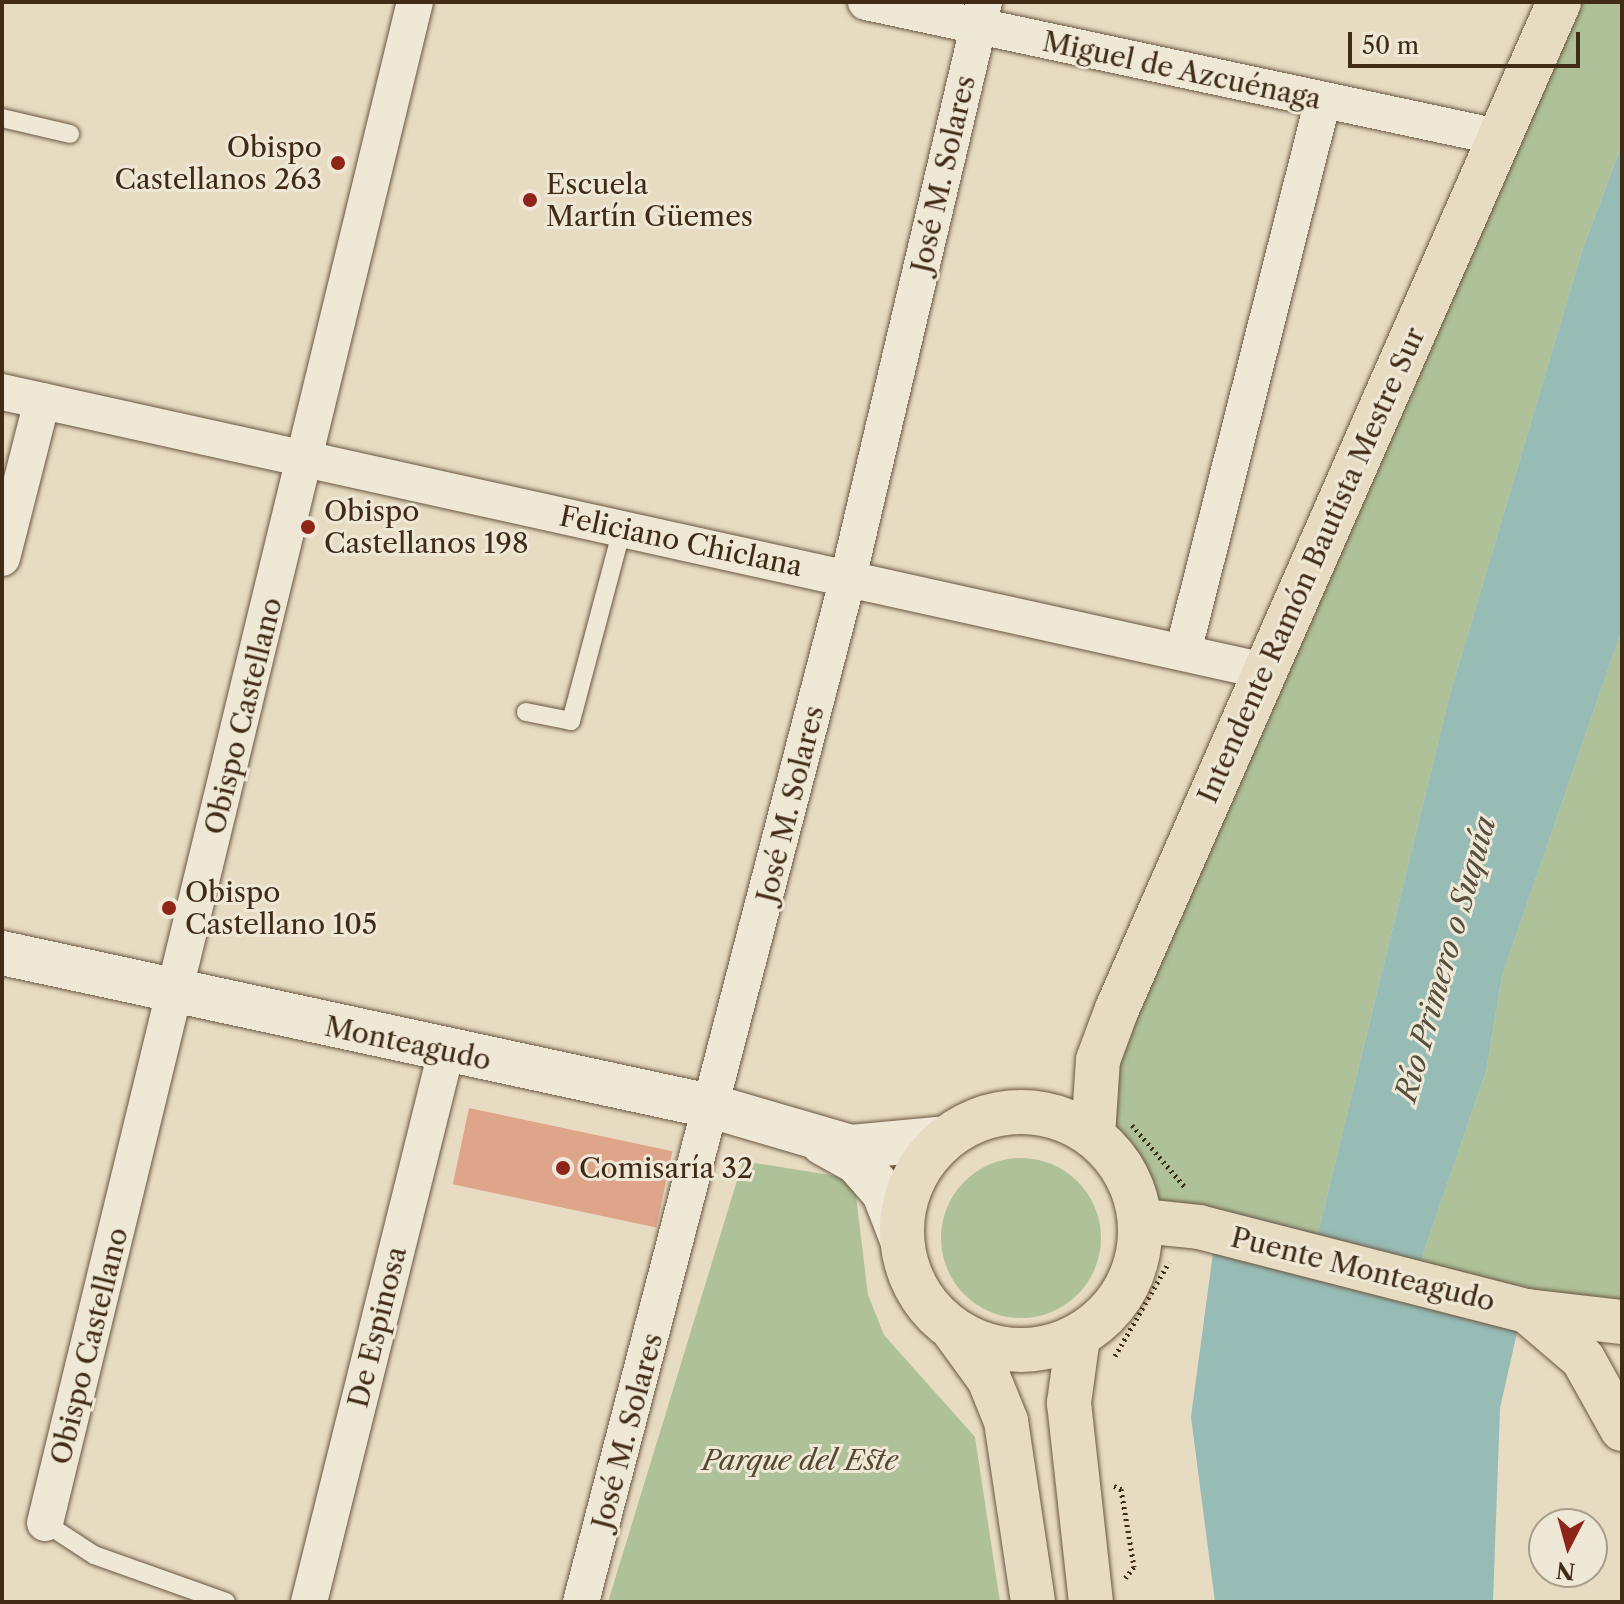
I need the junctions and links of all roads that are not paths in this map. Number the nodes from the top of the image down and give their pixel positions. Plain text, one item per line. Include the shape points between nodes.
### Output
1 (415, 2) edge
2 (866, 2) edge
3 (1559, 2) edge
4 (981, 14) edge
5 (1323, 100) junction
6 (2, 118) edge
7 (70, 134) dead end
8 (1498, 137) junction
9 (2, 392) edge
10 (42, 401) junction
11 (306, 459) junction
12 (622, 529) junction
13 (2, 558) edge
14 (848, 578) junction
15 (1183, 652) junction
16 (1265, 671) junction
17 (526, 712) dead end
18 (2, 953) edge
19 (176, 993) junction
20 (446, 1052) junction
21 (714, 1107) junction
22 (1111, 1126) junction
23 (814, 1138) junction
24 (946, 1138) junction
25 (1142, 1221) junction
26 (901, 1237) junction
27 (1527, 1311) junction
28 (1622, 1322) edge
29 (954, 1331) junction
30 (1078, 1337) junction
31 (1622, 1429) edge
32 (45, 1523) joint
33 (1107, 1597) edge
34 (226, 1602) edge
35 (309, 1602) edge
36 (581, 1602) edge
37 (1033, 1602) edge

1 - 11 street, Obispo Castellano
2 - 4 street, Miguel de Azcuénaga
3 - 8 main road, Intendente Ramón Bautista Mestre Sur
4 - 5 street, Miguel de Azcuénaga
4 - 14 street, José M. Solares
5 - 8 street, Miguel de Azcuénaga
5 - 15 street
6 - 7 lane
8 - 16 main road, Intendente Ramón Bautista Mestre Sur
9 - 10 street, Feliciano Chiclana
10 - 11 street, Feliciano Chiclana
10 - 13 street
11 - 12 street, Feliciano Chiclana
11 - 19 street, Obispo Castellano
12 - 14 street, Feliciano Chiclana
12 - 17 lane via 571,721
14 - 15 street, Feliciano Chiclana
14 - 21 street, José M. Solares
15 - 16 street, Feliciano Chiclana
16 - 22 main road, Intendente Ramón Bautista Mestre Sur via 1112,1021 1093,1086
18 - 19 street, Monteagudo
19 - 20 street, Monteagudo
19 - 32 street, Obispo Castellano
20 - 21 street, Monteagudo
20 - 35 street, De Espinosa
21 - 23 street, Monteagudo
21 - 36 street, José M. Solares
22 - 24 main road via 1018,1111 980,1119
22 - 25 main road
23 - 24 street, Monteagudo via 880,1147
23 - 26 street, Monteagudo via 857,1162 884,1193
24 - 26 main road via 910,1189
25 - 27 main road, Puente Monteagudo via 1194,1226
25 - 30 main road via 1131,1281 1109,1313
26 - 29 main road via 908,1274 927,1306
27 - 28 main road
27 - 31 main road via 1583,1359
29 - 30 main road via 1016,1351
29 - 37 main road via 1006,1421
30 - 33 main road via 1069,1403
32 - 34 lane via 94,1555

